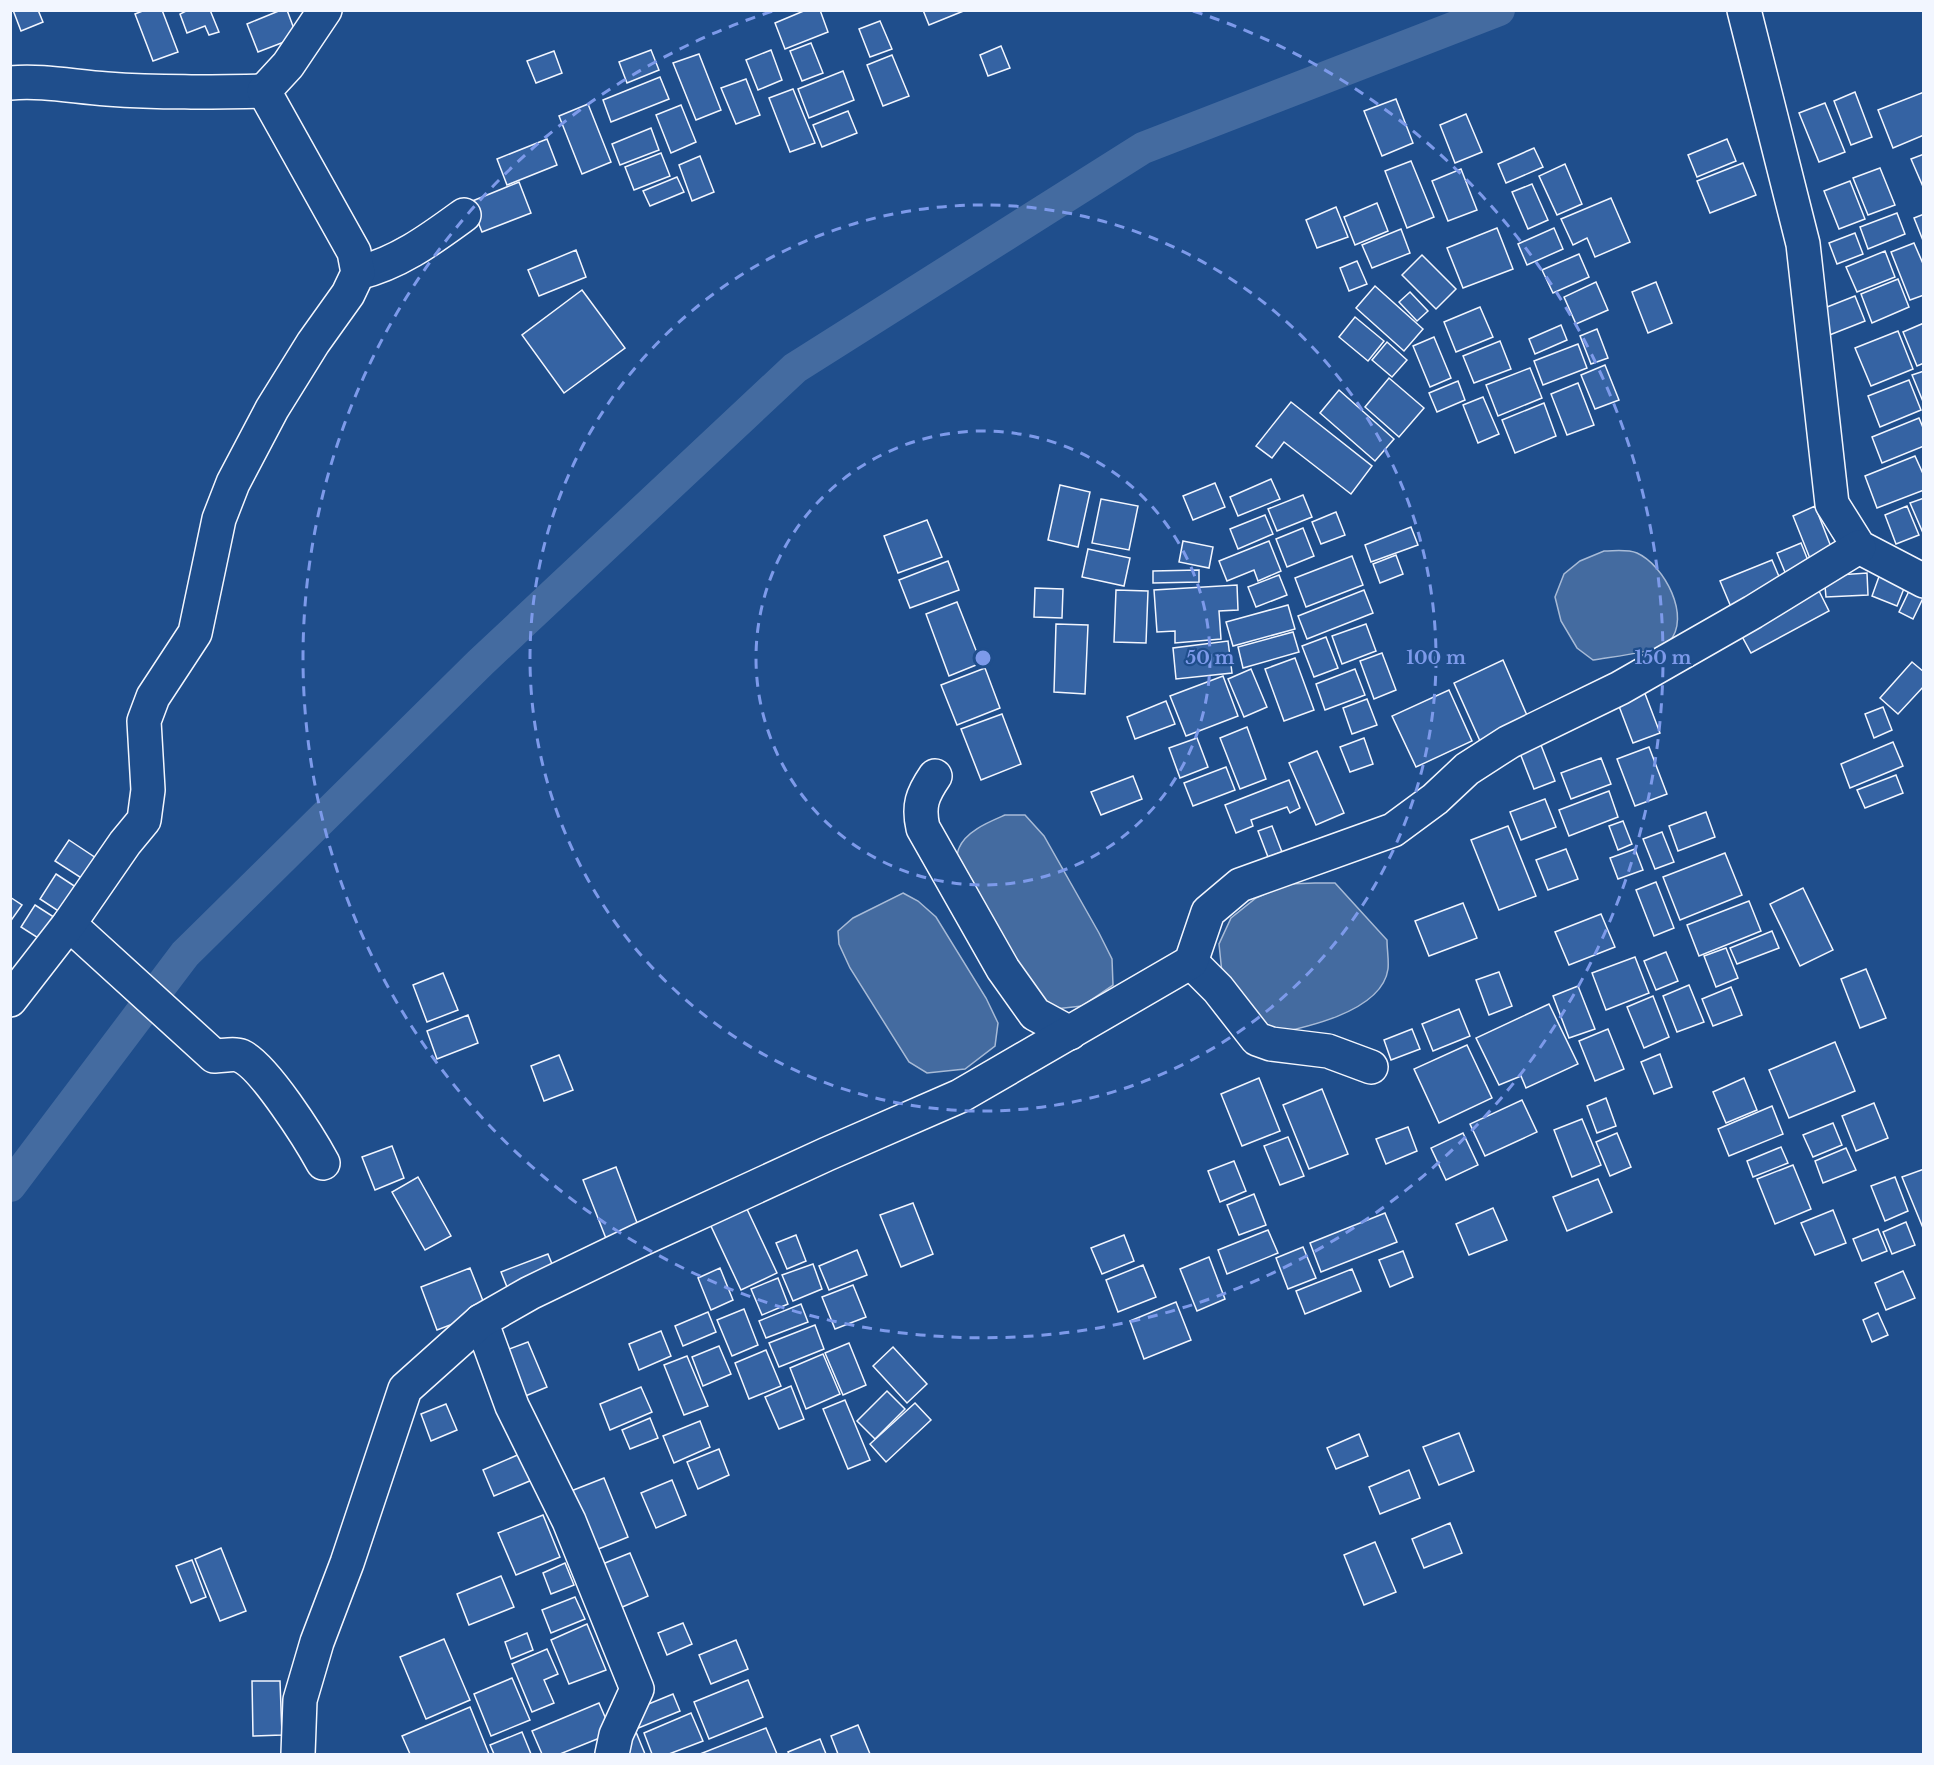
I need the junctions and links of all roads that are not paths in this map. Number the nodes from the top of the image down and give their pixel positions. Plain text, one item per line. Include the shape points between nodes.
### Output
1 (325, 10) edge
2 (1744, 10) edge
3 (10, 83) edge
4 (264, 90) junction
5 (464, 215) dead end
6 (358, 273) junction
7 (1859, 547) junction
8 (1923, 581) edge
9 (935, 776) dead end
10 (74, 928) junction
11 (1191, 962) junction
12 (10, 1000) edge
13 (1070, 1033) junction
14 (1371, 1067) dead end
15 (323, 1163) dead end
16 (481, 1321) junction
17 (298, 1755) edge
18 (612, 1755) edge

1 - 4 street via 288,65
2 - 7 street via 1803,244 1832,504
3 - 4 street via 30,81 180,93
4 - 6 street via 354,252
5 - 6 street via 424,244 380,267
6 - 10 street via 272,409 233,483 219,519 195,633 153,697 144,720 148,790 144,820 125,843
7 - 8 street
7 - 11 street via 1620,688 1509,742 1467,769 1393,830 1240,885 1208,912
9 - 13 street via 919,810 923,828 1004,969 1035,1014
10 - 12 street
10 - 15 street via 202,1047 214,1056 238,1054 248,1059 305,1131
11 - 13 street
11 - 14 street via 1257,1039 1328,1051
13 - 16 street via 960,1096 640,1240
16 - 17 street via 405,1389 300,1700
16 - 18 street via 512,1406 568,1521 637,1689 616,1735

